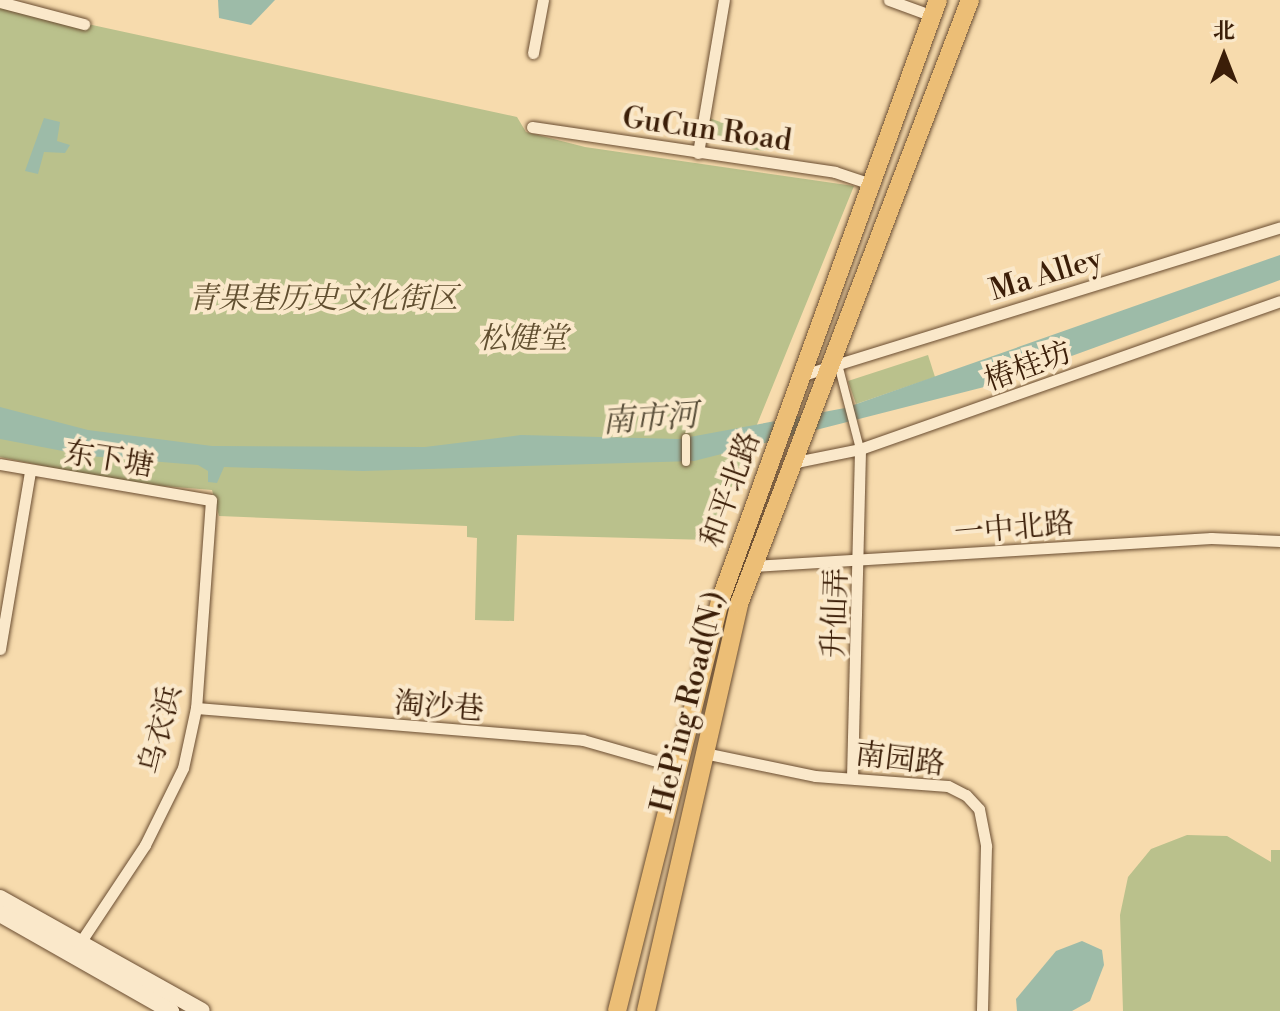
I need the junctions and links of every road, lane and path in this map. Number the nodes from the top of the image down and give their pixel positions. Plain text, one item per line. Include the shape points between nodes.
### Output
1 (543, 0) edge
2 (724, 0) edge
3 (889, 0) edge
4 (970, 0) edge
5 (0, 2) edge
6 (934, 8) edge
7 (84, 24) dead end
8 (533, 53) dead end
9 (532, 127) dead end
10 (698, 153) junction
11 (875, 185) junction
12 (1280, 227) edge
13 (1280, 301) edge
14 (832, 366) junction
15 (803, 375) junction
16 (686, 438) dead end
17 (858, 444) junction
18 (781, 458) junction
19 (686, 462) dead end
20 (0, 464) edge
21 (30, 472) junction
22 (211, 500) joint
23 (1280, 541) edge
24 (862, 564) junction
25 (753, 566) junction
26 (0, 649) edge
27 (196, 708) junction
28 (704, 753) junction
29 (677, 767) junction
30 (852, 778) junction
31 (0, 898) edge
32 (0, 914) edge
33 (78, 946) junction
34 (171, 1011) edge
35 (202, 1011) edge
36 (617, 1011) edge
37 (646, 1011) edge
38 (982, 1011) edge

1 - 8 street
2 - 10 street
3 - 6 street
4 - 14 main road
5 - 7 street
6 - 11 main road, 和平北路
9 - 10 street, GuCun Road
10 - 11 street, GuCun Road via 835,172
11 - 15 main road, 和平北路
12 - 14 street, Ma Alley
13 - 17 street, 椿桂坊
14 - 15 street, Ma Alley
14 - 17 street via 847,396
14 - 18 main road, HePing Road(N.) via 795,445
15 - 18 main road, 和平北路 via 787,416
16 - 19 street
17 - 18 street, 椿桂坊
17 - 24 street, 升仙弄
18 - 25 main road, HePing Road(N.)
18 - 29 main road, 和平北路 via 721,598
20 - 21 street, 东下塘
21 - 22 street, 东下塘
21 - 26 street
22 - 27 street, 乌衣浜
23 - 24 street, 一中北路 via 1211,538
24 - 25 street, 一中北路
24 - 30 street, 升仙弄
25 - 28 main road, HePing Road(N.)
27 - 29 street, 淘沙巷 via 583,740
27 - 33 street, 乌衣浜 via 183,768 145,845
28 - 30 street, 南园路
28 - 37 main road, HePing Road(N.)
29 - 36 main road, 和平北路
30 - 38 street, 南园路 via 948,786 979,809 986,846
31 - 33 main road
32 - 34 main road
33 - 35 main road

